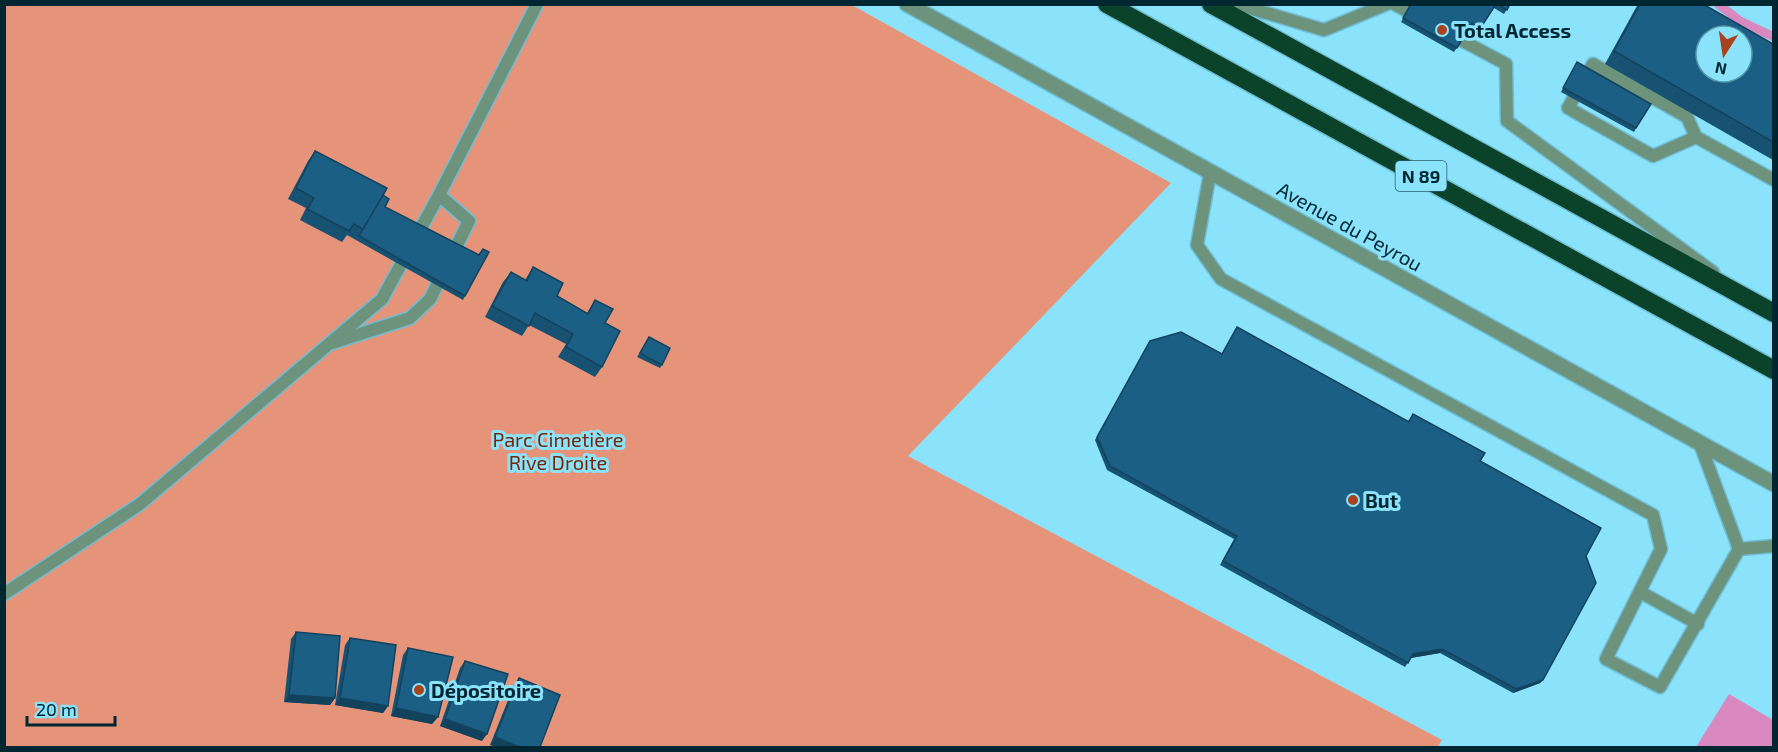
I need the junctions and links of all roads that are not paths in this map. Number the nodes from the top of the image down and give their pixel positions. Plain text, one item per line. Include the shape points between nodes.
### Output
1 (537, 4) edge
2 (907, 4) edge
3 (1107, 4) edge
4 (1211, 4) edge
5 (1236, 4) edge
6 (1387, 4) edge
7 (1394, 4) edge
8 (1407, 11) edge
9 (1461, 40) edge
10 (1696, 137) junction
11 (1210, 173) junction
12 (1773, 180) edge
13 (439, 195) junction
14 (1767, 310) edge
15 (326, 345) junction
16 (1773, 370) edge
17 (1700, 444) junction
18 (1773, 484) edge
19 (1773, 546) edge
20 (1739, 549) junction
21 (1640, 592) junction
22 (4, 594) edge
23 (1698, 624) junction

1 - 13 lane
2 - 11 street, Avenue du Peyrou
3 - 16 highway, N 89
4 - 14 highway, N 89
5 - 6 lane via 1324,30
7 - 8 lane
9 - 14 lane via 1506,64 1507,121
10 - 10 lane via 1687,117 1593,64 1568,108 1653,156
10 - 12 lane
11 - 17 street, Avenue du Peyrou
11 - 21 lane via 1197,245 1221,279 1653,515 1661,549
13 - 15 lane via 381,299
13 - 15 lane via 469,221 430,298 410,318
15 - 22 lane via 140,504
17 - 18 street, Avenue du Peyrou
17 - 20 lane
19 - 20 lane
20 - 23 lane
21 - 23 lane
21 - 23 lane via 1606,659 1660,687

